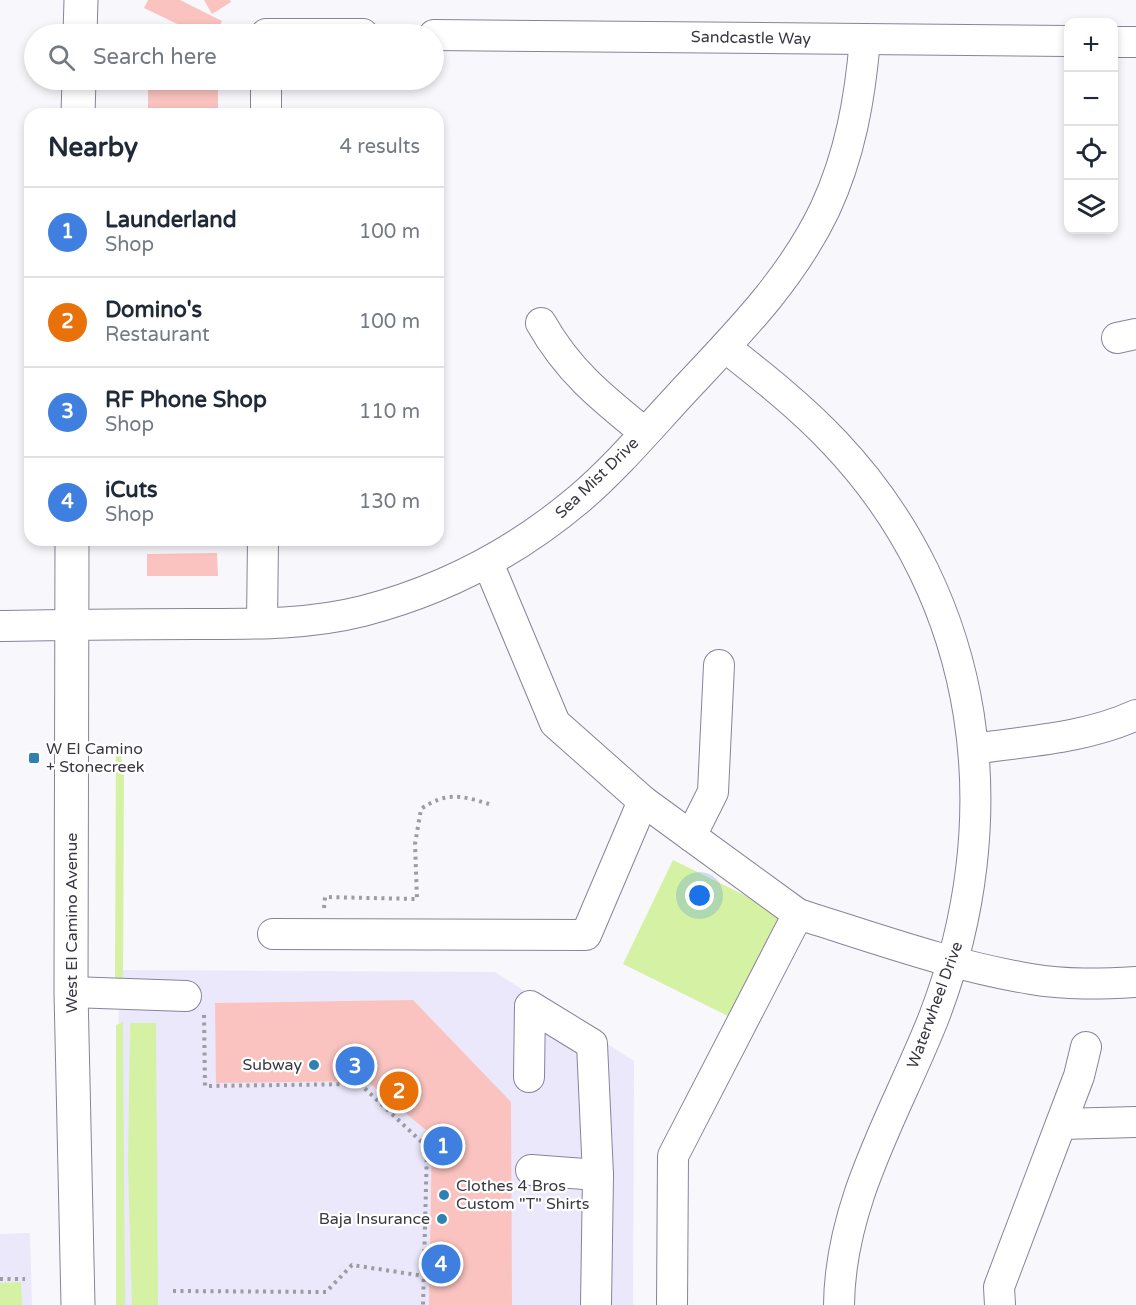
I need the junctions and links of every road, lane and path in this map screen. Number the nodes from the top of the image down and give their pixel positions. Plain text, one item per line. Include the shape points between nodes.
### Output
1 (81, 0) edge
2 (80, 24) edge
3 (444, 35) edge
4 (865, 39) junction
5 (1064, 42) edge
6 (1118, 42) edge
7 (1136, 42) edge
8 (79, 90) edge
9 (266, 90) edge
10 (78, 108) edge
11 (266, 108) edge
12 (541, 323) dead end
13 (725, 347) junction
14 (644, 432) junction
15 (72, 546) edge
16 (263, 546) edge
17 (488, 563) junction
18 (262, 623) junction
19 (71, 625) junction
20 (0, 626) edge
21 (719, 665) dead end
22 (1136, 715) edge
23 (974, 749) junction
24 (644, 801) junction
25 (489, 804) dead end
26 (692, 836) junction
27 (798, 914) junction
28 (273, 934) dead end
29 (323, 934) junction
30 (954, 962) junction
31 (1136, 982) edge
32 (71, 992) junction
33 (195, 1005) joint
34 (1086, 1047) dead end
35 (529, 1077) dead end
36 (1136, 1122) edge
37 (1061, 1124) junction
38 (531, 1170) dead end
39 (598, 1175) junction
40 (424, 1276) junction
41 (0, 1279) edge
42 (25, 1279) dead end
43 (174, 1291) dead end
44 (78, 1305) edge
45 (423, 1305) edge
46 (596, 1305) edge
47 (672, 1305) edge
48 (839, 1305) edge
49 (999, 1305) edge

1 - 2 main road
3 - 4 street, Sandcastle Way
4 - 5 street, Sandcastle Way
4 - 13 street, Sea Mist Drive via 853,128 824,210 779,285
6 - 7 street
8 - 10 main road
9 - 11 street
12 - 14 street via 577,375
13 - 14 street, Sea Mist Drive
13 - 23 street, Waterwheel Drive via 795,404 835,443 892,517 920,565 946,626 968,707
14 - 17 street, Sea Mist Drive via 582,497 542,529
15 - 19 main road, West El Camino Avenue
16 - 18 street
17 - 18 street, Sea Mist Drive via 407,599 359,612 309,621
17 - 24 street via 555,723
18 - 19 street, Sea Mist Drive
19 - 20 street, Sea Mist Drive
19 - 32 main road, West El Camino Avenue
21 - 26 street via 713,792
22 - 23 street via 1081,733
23 - 30 street, Waterwheel Drive via 975,846
24 - 26 street
24 - 29 street via 586,934
25 - 29 path via 464,796 438,798 421,809 415,844 417,899 325,897
26 - 27 street
27 - 30 street
27 - 47 street via 673,1156
28 - 29 street
30 - 31 street via 1042,981
30 - 48 street, Waterwheel Drive via 859,1192 848,1226
32 - 33 street
32 - 44 main road, West El Camino Avenue
33 - 40 path via 205,1086 360,1084 427,1147
34 - 37 street
35 - 39 street via 531,1006 592,1044
36 - 37 street
37 - 49 street via 999,1287
38 - 39 street
39 - 46 street
40 - 43 path via 352,1265 326,1292
40 - 45 path
41 - 42 path

